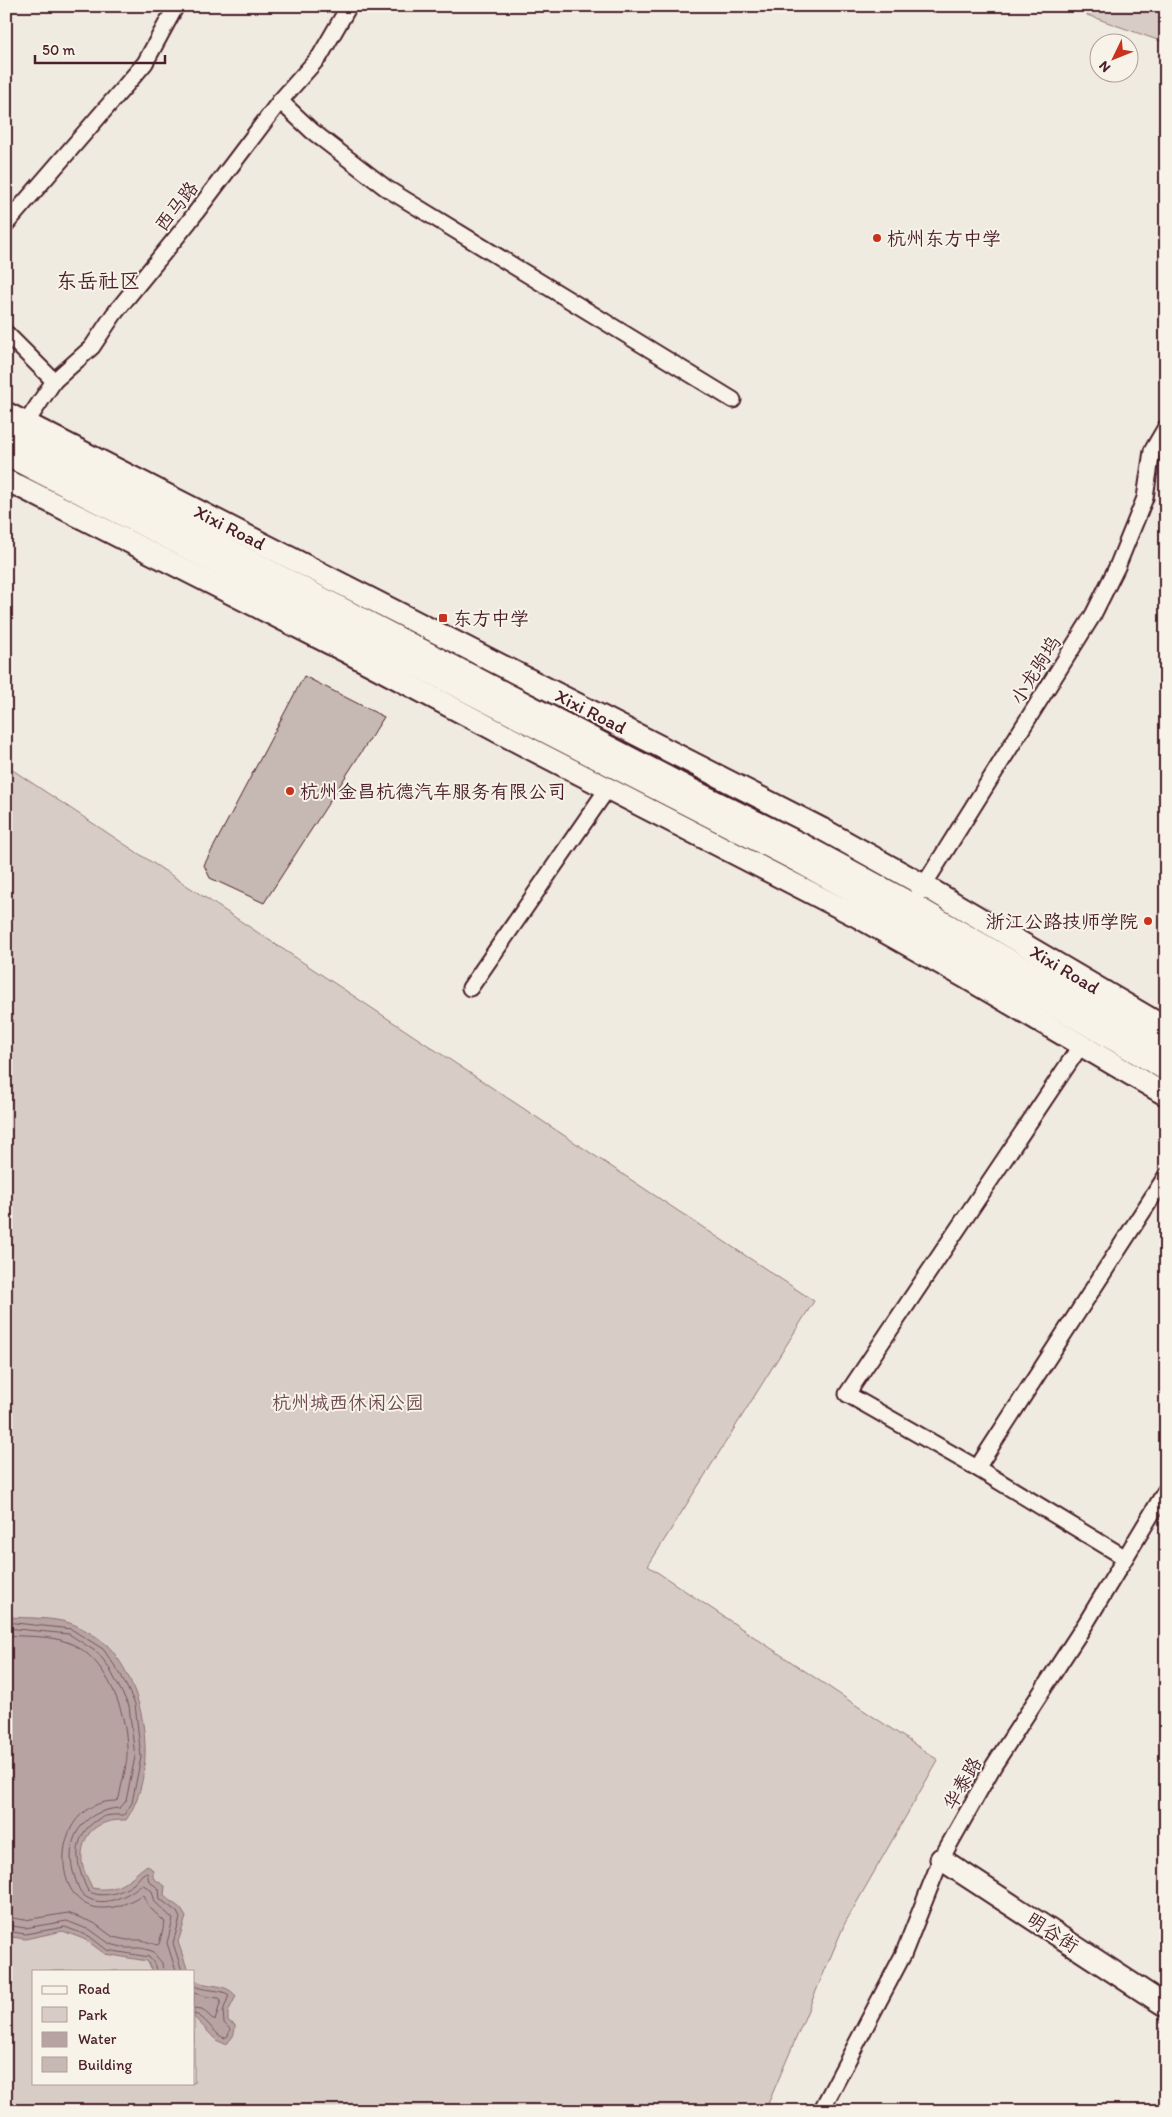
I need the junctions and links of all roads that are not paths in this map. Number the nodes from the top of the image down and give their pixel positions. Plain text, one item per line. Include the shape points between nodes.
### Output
1 (176, 6) edge
2 (348, 6) edge
3 (280, 101) junction
4 (6, 224) edge
5 (6, 333) edge
6 (54, 381) junction
7 (733, 400) dead end
8 (6, 413) edge
9 (26, 423) junction
10 (1166, 427) edge
11 (6, 434) edge
12 (6, 455) edge
13 (6, 481) edge
14 (608, 788) junction
15 (924, 885) junction
16 (907, 911) junction
17 (470, 988) dead end
18 (1166, 1028) edge
19 (1081, 1045) junction
20 (1166, 1050) edge
21 (1166, 1070) edge
22 (1166, 1095) edge
23 (1166, 1176) edge
24 (976, 1468) junction
25 (1166, 1490) edge
26 (1124, 1558) junction
27 (941, 1859) junction
28 (1166, 2006) edge
29 (821, 2111) edge

1 - 4 street via 145,63
2 - 3 street, 西马路 via 320,56
3 - 6 street, 西马路 via 114,314 92,347
3 - 7 street via 312,131 386,188
5 - 6 street
6 - 9 street, 西马路
8 - 9 street, Xixi Road
9 - 15 street, Xixi Road via 822,829
10 - 15 street, 小龙驹坞 via 1152,452 1145,498 1093,616
11 - 16 street, Xixi Road via 805,846
12 - 16 street, Xixi Road via 793,859
13 - 14 street via 336,646
14 - 17 street
14 - 19 street via 862,919
15 - 16 street, 小龙驹坞
15 - 18 street, Xixi Road
16 - 20 street, Xixi Road
16 - 21 street, Xixi Road
19 - 22 street
19 - 24 street via 847,1394
23 - 24 street
24 - 26 street
25 - 26 street, 华泰路
26 - 27 street, 华泰路 via 994,1765
27 - 28 street, 明谷街
27 - 29 street, 华泰路 via 902,1955

